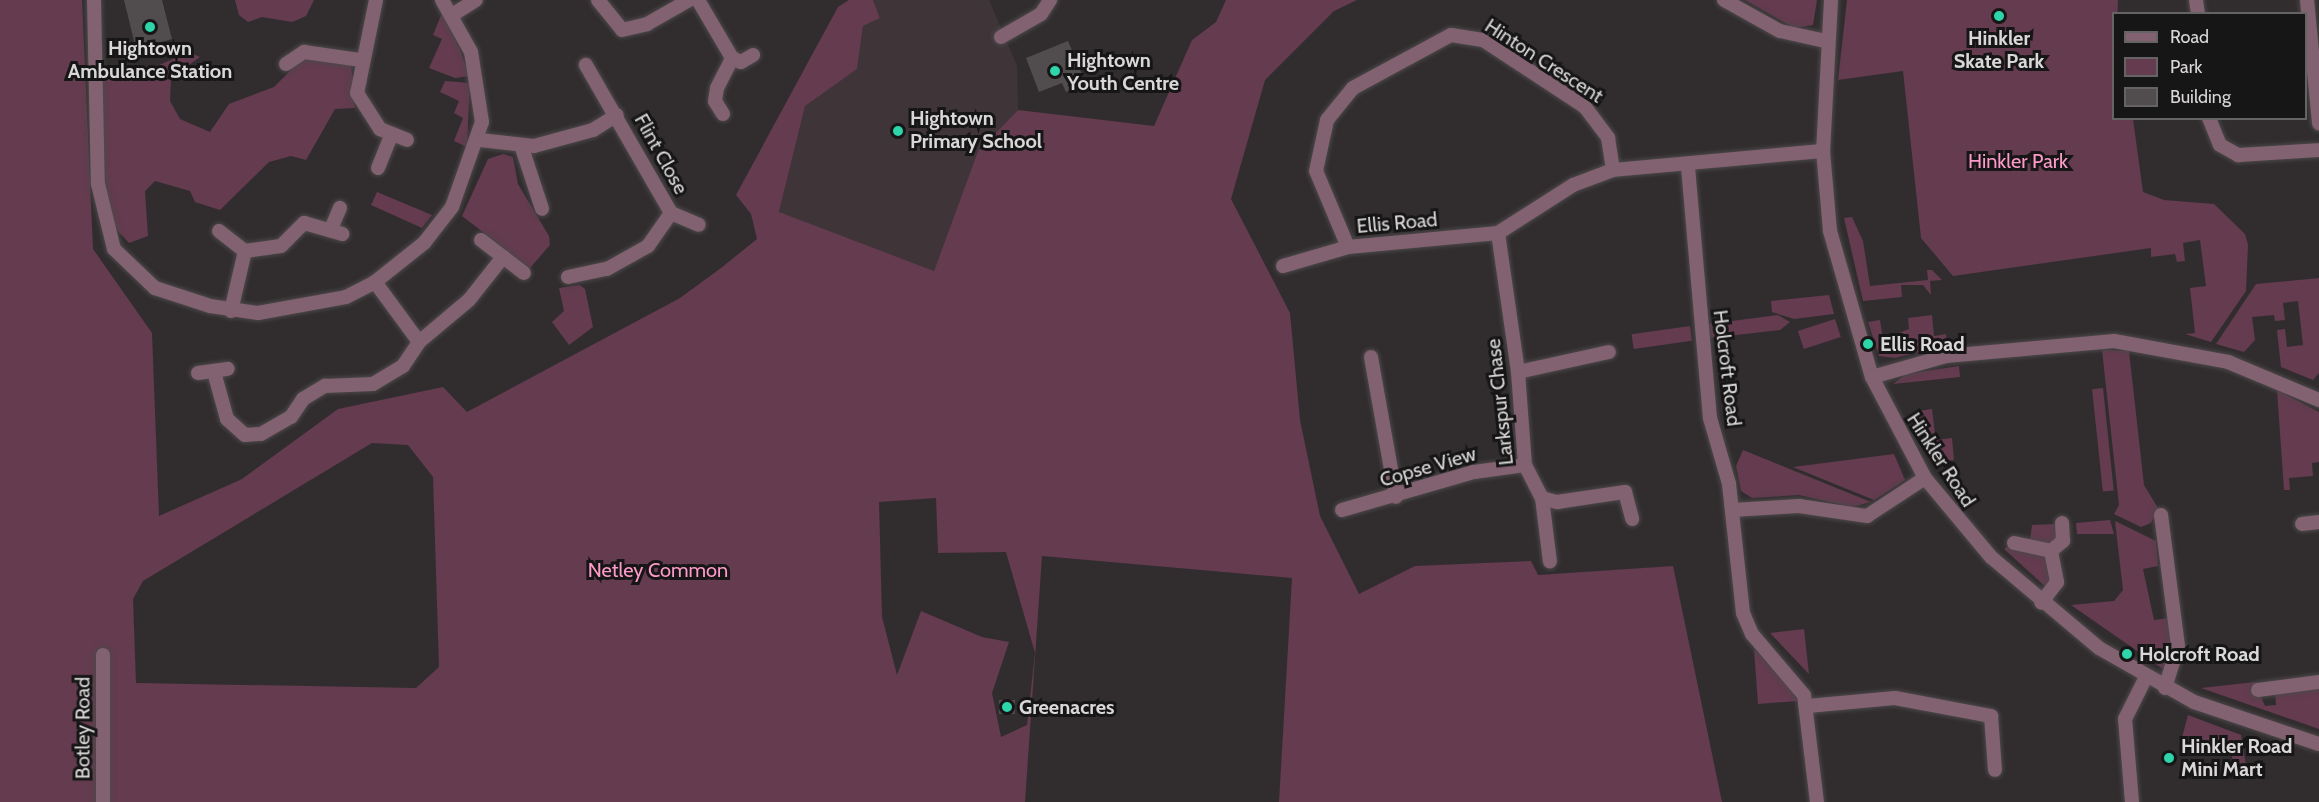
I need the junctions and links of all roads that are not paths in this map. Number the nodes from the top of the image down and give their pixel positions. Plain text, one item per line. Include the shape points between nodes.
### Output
1 (94, 0) edge
2 (376, 0) edge
3 (441, 0) edge
4 (476, 0) edge
5 (598, 0) edge
6 (689, 0) edge
7 (698, 0) edge
8 (1050, 0) edge
9 (1724, 0) edge
10 (1831, 0) edge
11 (2307, 0) edge
12 (452, 15) junction
13 (2314, 25) edge
14 (1001, 37) dead end
15 (1825, 40) junction
16 (753, 55) dead end
17 (732, 58) junction
18 (361, 60) junction
19 (286, 64) dead end
20 (586, 65) dead end
21 (723, 114) dead end
22 (616, 115) junction
23 (2210, 120) edge
24 (2319, 123) edge
25 (392, 134) junction
26 (406, 140) dead end
27 (480, 140) junction
28 (522, 148) junction
29 (2319, 150) edge
30 (1822, 151) junction
31 (1688, 167) junction
32 (378, 168) dead end
33 (1613, 170) junction
34 (340, 208) dead end
35 (542, 209) dead end
36 (671, 213) junction
37 (699, 225) dead end
38 (219, 231) dead end
39 (1498, 233) junction
40 (481, 240) dead end
41 (1348, 247) junction
42 (245, 251) junction
43 (503, 257) junction
44 (1283, 266) dead end
45 (524, 273) dead end
46 (594, 273) junction
47 (568, 277) dead end
48 (375, 282) junction
49 (595, 288) dead end
50 (231, 310) junction
51 (419, 342) junction
52 (1609, 352) dead end
53 (1371, 357) dead end
54 (1518, 372) junction
55 (198, 373) dead end
56 (1872, 377) junction
57 (2319, 400) edge
58 (1525, 465) junction
59 (1925, 478) junction
60 (1396, 497) junction
61 (1542, 498) junction
62 (1342, 510) dead end
63 (1732, 510) junction
64 (2162, 515) dead end
65 (1632, 519) dead end
66 (2319, 522) edge
67 (2302, 524) dead end
68 (2065, 526) dead end
69 (2014, 543) dead end
70 (2051, 551) junction
71 (1550, 562) dead end
72 (2040, 603) junction
73 (103, 655) dead end
74 (2146, 677) junction
75 (2319, 682) edge
76 (2164, 688) junction
77 (2265, 693) dead end
78 (1808, 706) junction
79 (2319, 744) edge
80 (1995, 770) dead end
81 (103, 802) edge
82 (1817, 802) edge
83 (2132, 802) edge

1 - 50 street via 98,184 114,249 155,288
2 - 18 street
3 - 12 street
4 - 12 street
5 - 6 street via 622,30 647,24
7 - 17 street
8 - 14 street via 1041,14
9 - 15 street via 1780,31
10 - 15 street, Hinkler Road
11 - 13 street
12 - 27 street via 478,78
13 - 24 street
15 - 30 street, Hinkler Road
16 - 17 street via 741,62
17 - 21 street via 717,88 715,101
18 - 19 street via 300,47
18 - 25 street via 357,93 380,129
20 - 22 street, Flint Close
22 - 28 street, Flint Close via 593,130
22 - 36 street, Flint Close
23 - 29 street via 2220,145 2238,155
25 - 26 street
25 - 32 street
27 - 28 street, Flint Close
27 - 48 street via 441,224
28 - 35 street
30 - 31 street, Ellis Road
30 - 56 street, Hinkler Road via 1835,252
31 - 33 street, Ellis Road
31 - 63 street, Holcroft Road via 1710,418
33 - 39 street, Ellis Road via 1573,185
33 - 41 street, Hinton Crescent via 1608,138 1585,107 1483,40 1451,35 1353,88 1327,120 1316,171
34 - 42 street via 337,231 304,223 281,246
36 - 37 street, Flint Close
36 - 46 street, Flint Close via 648,246
38 - 42 street
39 - 41 street, Ellis Road
39 - 54 street, Larkspur Chase
40 - 43 street
41 - 44 street, Ellis Road
42 - 50 street
43 - 45 street
43 - 51 street via 469,300
46 - 47 street, Flint Close
46 - 49 street
48 - 50 street via 346,297 296,308
48 - 51 street
51 - 55 street via 403,366 373,384 325,386 303,399 291,417 261,434 244,435 227,419 221,370
52 - 54 street
53 - 60 street
54 - 58 street, Larkspur Chase
56 - 57 street via 1946,356 2114,341 2228,362
56 - 59 street, Hinkler Road
58 - 60 street, Copse View via 1474,472
58 - 61 street, Larkspur Chase
59 - 63 street via 1868,516 1799,506
59 - 72 street, Hinkler Road via 1962,527
60 - 62 street, Copse View
61 - 65 street via 1557,502 1625,492
61 - 71 street, Larkspur Chase
63 - 78 street, Holcroft Road via 1743,613 1752,634 1798,684
64 - 76 street via 2178,646
66 - 67 street
68 - 70 street
69 - 70 street
70 - 72 street via 2057,582
72 - 74 street, Hinkler Road
73 - 81 street, Botley Road
74 - 76 street, Hinkler Road
74 - 83 street via 2125,719
75 - 77 street
76 - 79 street, Hinkler Road
78 - 80 street via 1895,698 1991,716
78 - 82 street, Holcroft Road

